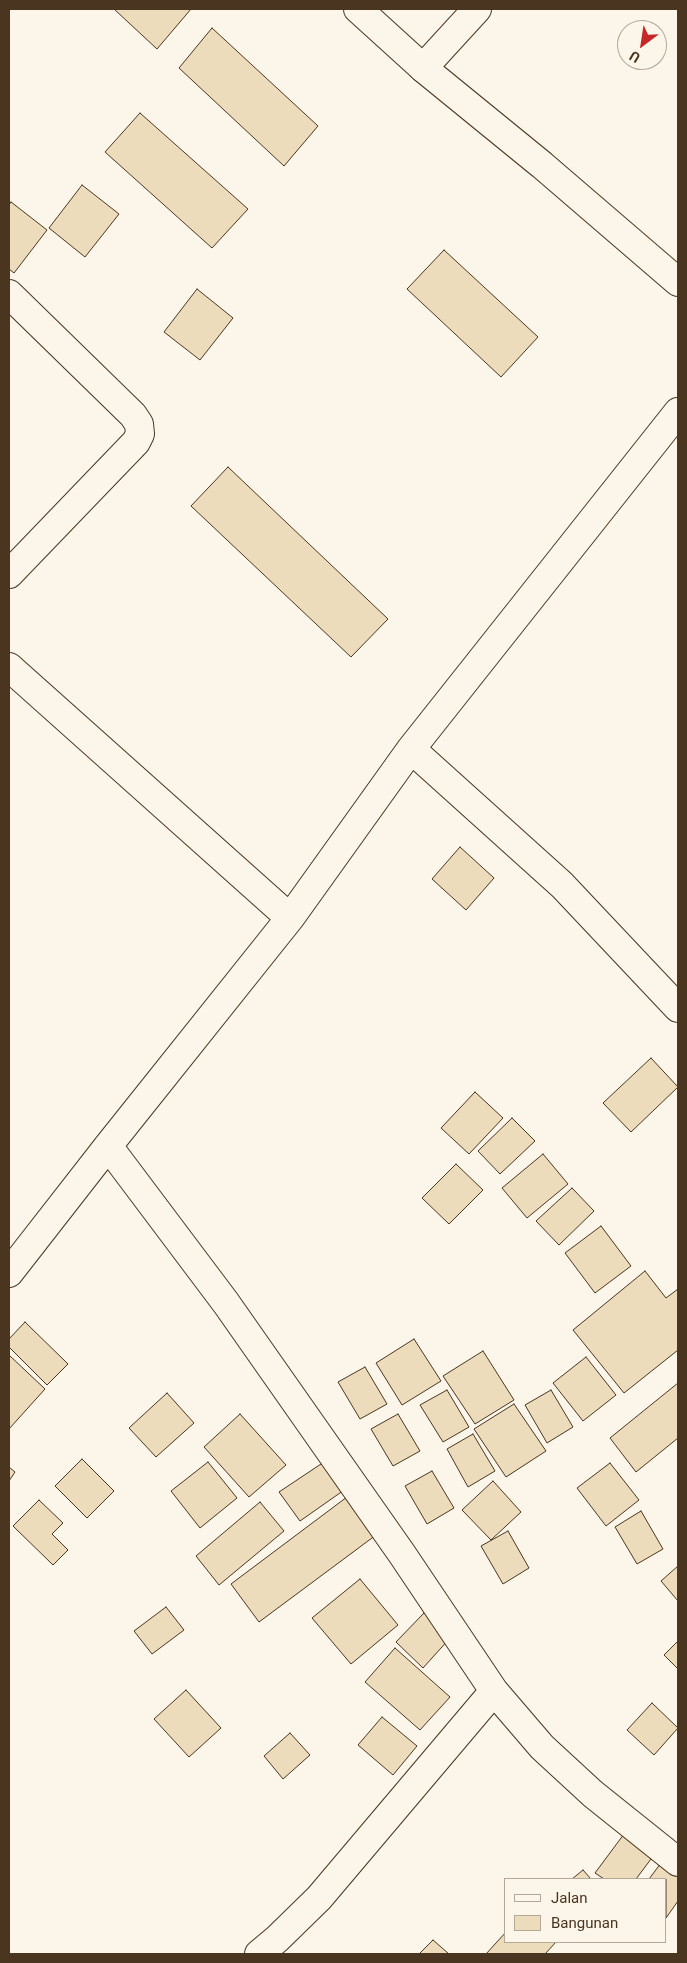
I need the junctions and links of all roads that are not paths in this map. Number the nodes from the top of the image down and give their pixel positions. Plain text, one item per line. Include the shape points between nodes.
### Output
1 (358, 9) edge
2 (477, 9) edge
3 (423, 68) junction
4 (678, 282) edge
5 (9, 294) edge
6 (678, 412) edge
7 (9, 574) edge
8 (9, 667) edge
9 (411, 749) junction
10 (290, 918) junction
11 (678, 1008) edge
12 (108, 1146) junction
13 (9, 1273) edge
14 (494, 1691) junction
15 (678, 1862) edge
16 (259, 1954) edge

1 - 3 street
2 - 3 street
3 - 4 street
5 - 7 street via 140,424 136,442
6 - 9 street
8 - 10 street
9 - 10 street
9 - 11 street via 562,885
10 - 12 street
12 - 13 street
12 - 14 street via 226,1303
14 - 15 street via 542,1747 593,1794
14 - 16 street via 320,1898

